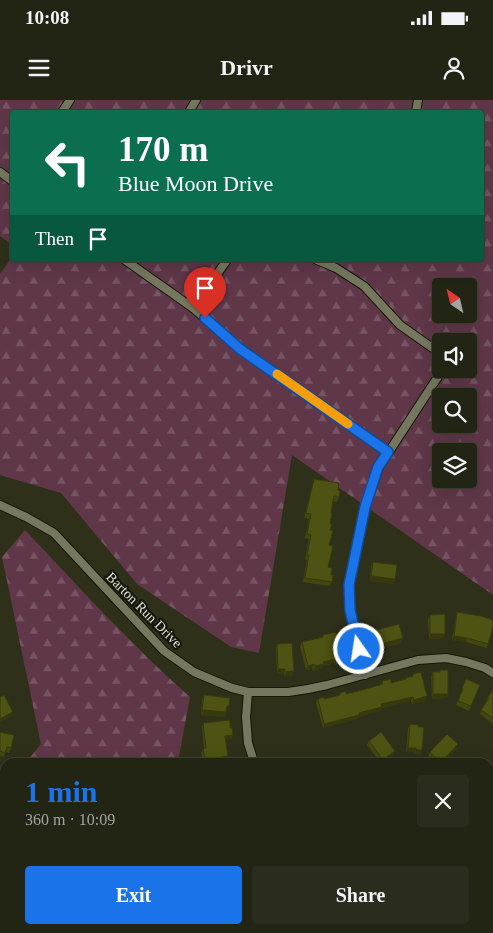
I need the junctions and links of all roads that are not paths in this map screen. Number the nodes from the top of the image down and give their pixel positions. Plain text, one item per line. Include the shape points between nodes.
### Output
1 (128, 262) edge
2 (226, 262) edge
3 (322, 262) edge
4 (193, 308) junction
5 (432, 348) edge
6 (437, 378) edge
7 (388, 452) junction
8 (0, 505) edge
9 (493, 673) edge
10 (365, 675) junction
11 (248, 692) junction
12 (253, 758) edge

1 - 4 street
2 - 4 street
3 - 5 street via 364,286 400,325
4 - 7 street via 240,349
6 - 7 street
7 - 10 street via 378,467 365,507 349,585 350,610
8 - 11 street, Barton Run Drive via 54,534 164,651 194,672
9 - 10 street, Barton Run Drive via 446,658 418,660
10 - 11 street, Barton Run Drive via 288,692
11 - 12 street via 246,717

